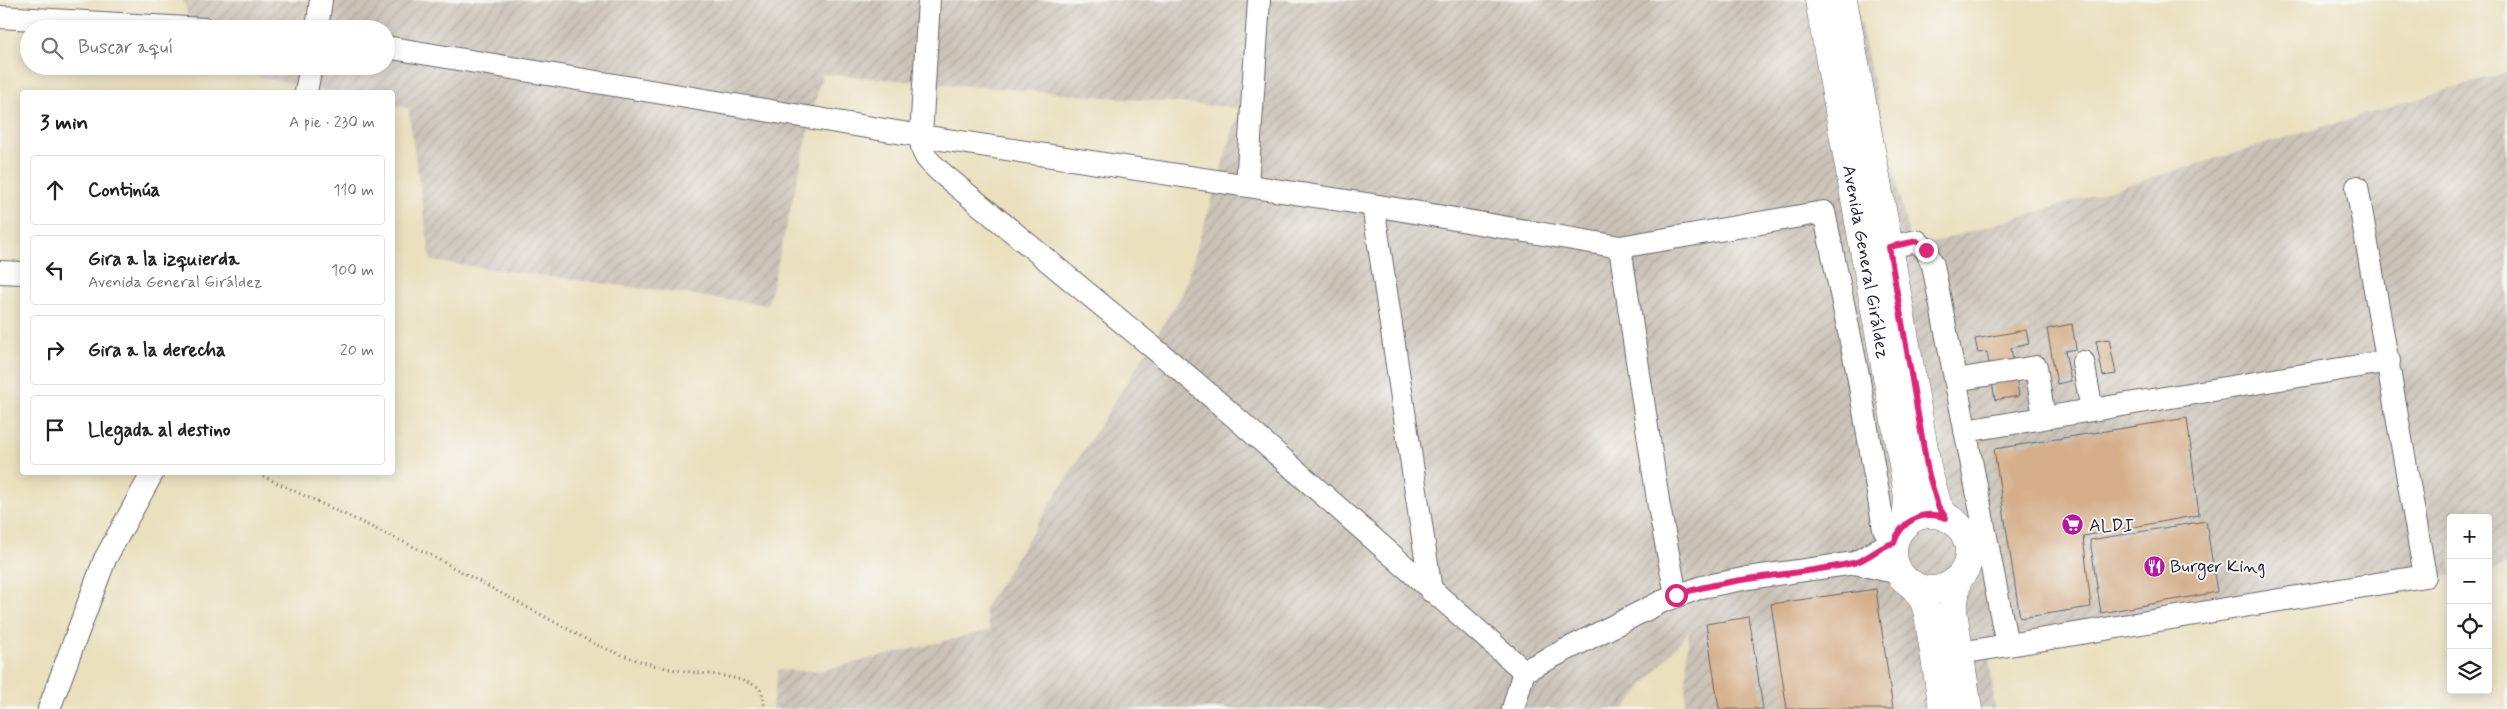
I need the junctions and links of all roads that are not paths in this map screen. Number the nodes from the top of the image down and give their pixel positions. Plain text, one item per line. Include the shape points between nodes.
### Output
1 (322, 0) edge
2 (929, 0) edge
3 (1259, 0) edge
4 (1819, 0) edge
5 (1842, 0) edge
6 (0, 16) edge
7 (63, 20) edge
8 (319, 20) edge
9 (395, 48) edge
10 (309, 75) edge
11 (306, 90) edge
12 (921, 136) junction
13 (1246, 186) junction
14 (2357, 187) dead end
15 (1373, 205) junction
16 (1620, 247) junction
17 (1889, 247) junction
18 (0, 272) edge
19 (20, 273) edge
20 (2389, 361) junction
21 (2083, 362) dead end
22 (1955, 380) junction
23 (2092, 410) junction
24 (2044, 418) junction
25 (1964, 431) junction
26 (151, 475) edge
27 (1946, 518) junction
28 (1892, 536) junction
29 (1975, 538) junction
30 (1855, 563) junction
31 (1906, 578) junction
32 (1957, 579) junction
33 (1431, 591) junction
34 (1676, 595) junction
35 (2006, 645) junction
36 (1960, 653) junction
37 (1524, 671) junction
38 (49, 709) edge
39 (1513, 709) edge
40 (1943, 709) edge
41 (1968, 709) edge

1 - 8 street
2 - 12 street
3 - 13 street
4 - 28 main road, Avenida General Giráldez via 1908,497
5 - 17 main road, Avenida General Giráldez
6 - 7 street
9 - 12 street
10 - 11 street
12 - 13 street
12 - 33 street via 924,156 945,176 1196,383
13 - 15 street
14 - 20 street
15 - 16 street
15 - 33 street
16 - 28 street via 1824,212
16 - 34 street via 1659,508
17 - 22 street via 1917,241 1926,250 1933,265
17 - 27 main road, Avenida General Giráldez via 1928,472 1938,506
18 - 19 street
20 - 23 street
20 - 35 street via 2425,576
21 - 23 street
22 - 24 street via 2036,367
22 - 25 street
23 - 24 street
24 - 25 street
25 - 29 street
26 - 38 street via 105,559
27 - 28 main road via 1926,514
27 - 29 main road
28 - 30 street
28 - 31 main road via 1894,560
29 - 32 main road
29 - 35 street via 1992,564
30 - 31 street
30 - 34 street via 1716,583
31 - 32 main road via 1923,589 1947,586
31 - 40 main road via 1924,601 1928,614
32 - 36 main road via 1953,611
33 - 37 street
34 - 37 street
35 - 36 street
36 - 41 main road
37 - 39 street

